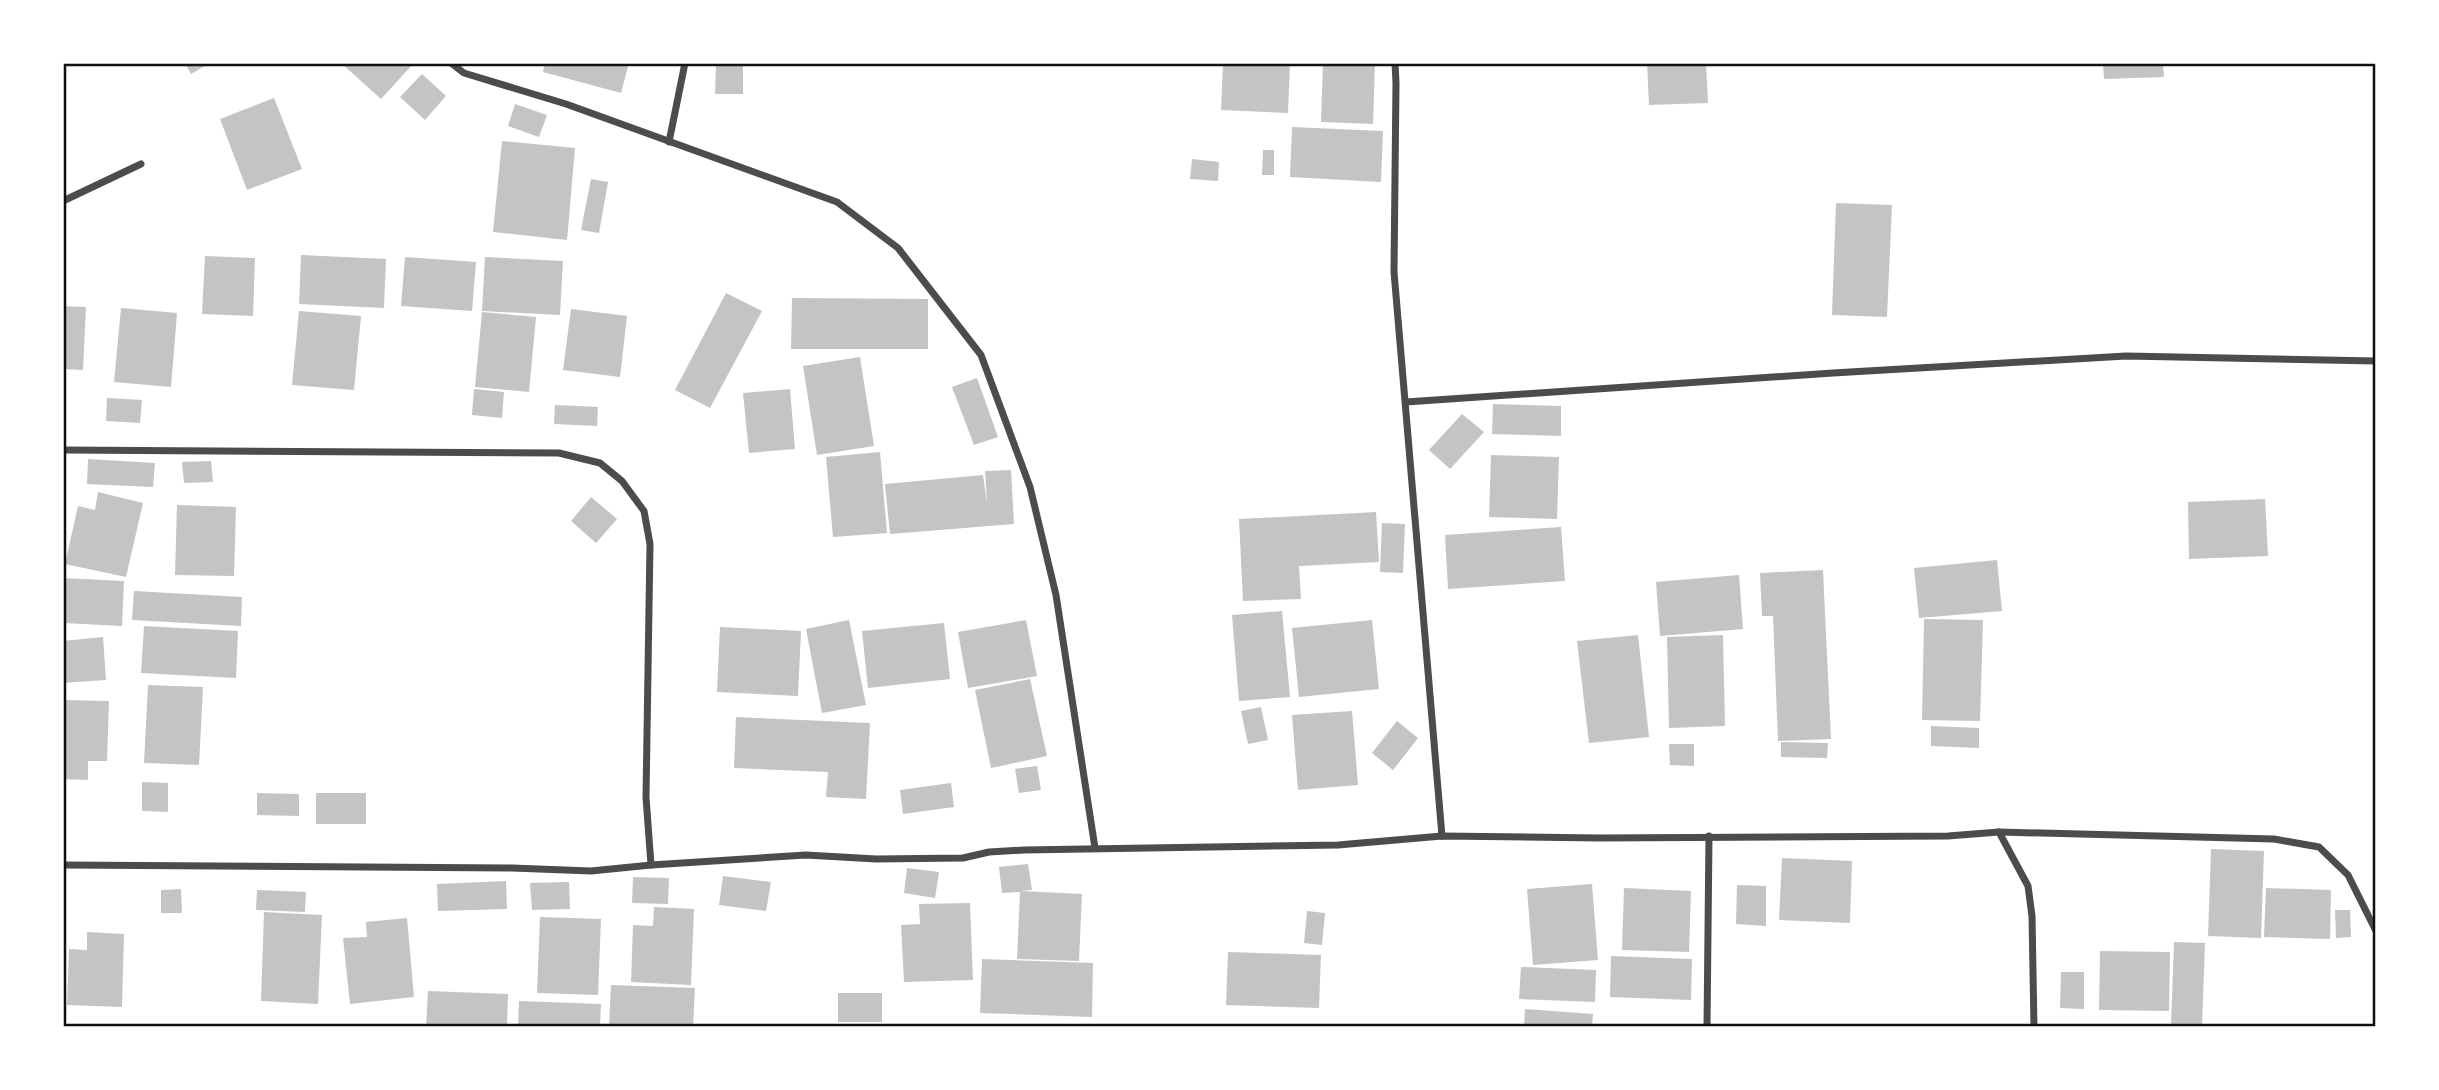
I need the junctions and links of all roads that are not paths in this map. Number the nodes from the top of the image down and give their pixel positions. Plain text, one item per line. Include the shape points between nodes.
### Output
1 (452, 63) edge
2 (685, 63) edge
3 (1395, 63) edge
4 (669, 142) junction
5 (141, 164) dead end
6 (63, 201) edge
7 (2376, 360) edge
8 (1406, 402) junction
9 (63, 450) edge
10 (1999, 832) junction
11 (1442, 836) junction
12 (1709, 836) junction
13 (1095, 848) junction
14 (63, 865) edge
15 (651, 865) junction
16 (2376, 931) edge
17 (1707, 1027) edge
18 (2034, 1027) edge

1 - 4 street via 464,73
2 - 4 street
3 - 8 street via 1394,272
4 - 13 street via 837,202 898,248 981,355 1030,487 1056,595
5 - 6 street
7 - 8 street via 2126,356
8 - 11 street
9 - 15 street via 558,453 600,463 622,481 643,511 650,544 646,797
10 - 12 street
10 - 16 street via 2274,839 2319,847 2348,874
10 - 18 street via 2028,886
11 - 12 street
11 - 13 street via 1338,845
12 - 17 street
13 - 15 street via 989,852 963,858 806,855
14 - 15 street via 591,871

